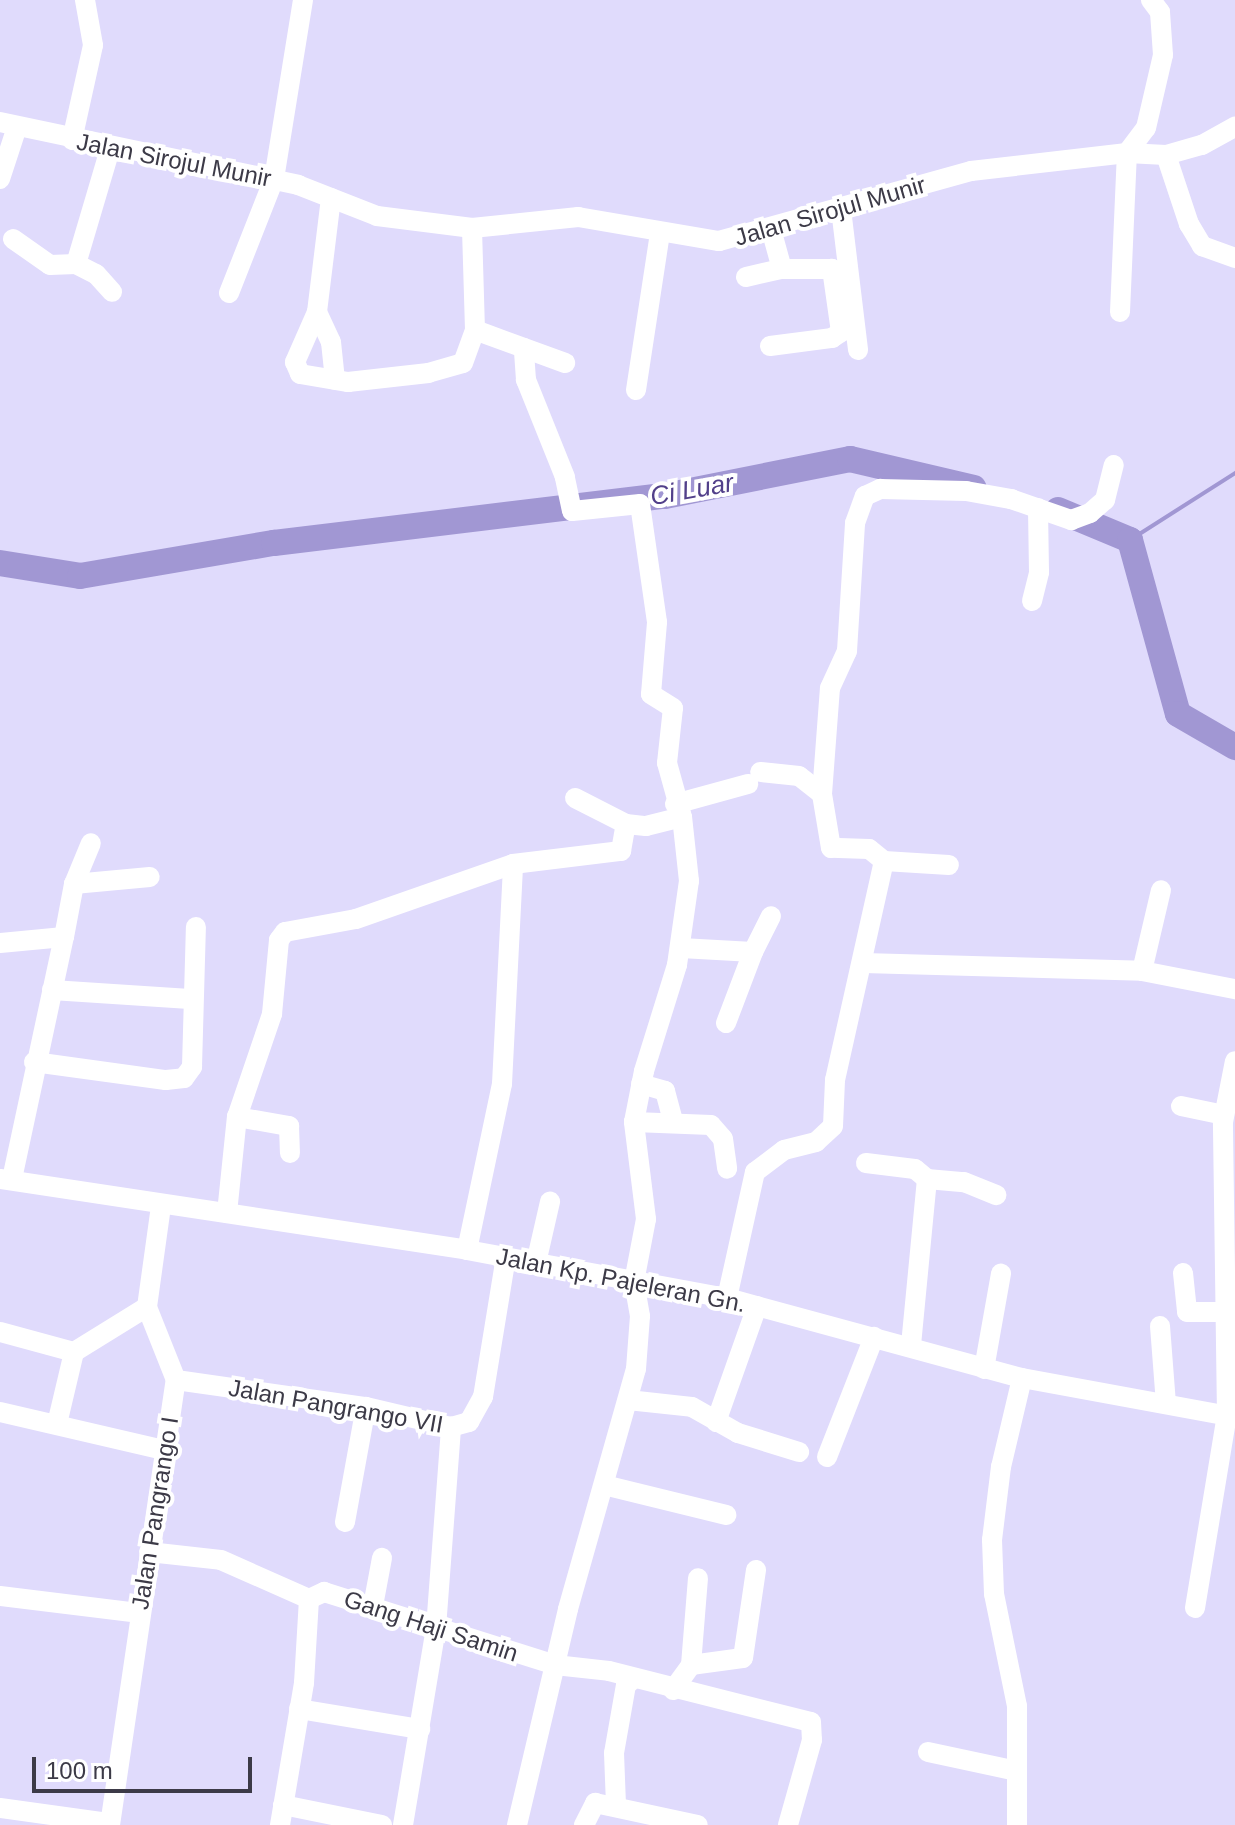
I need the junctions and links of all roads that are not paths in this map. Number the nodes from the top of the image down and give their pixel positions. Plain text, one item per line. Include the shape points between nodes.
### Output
1 (85, 0) edge
2 (303, 0) edge
3 (1151, 0) edge
4 (8, 124) edge
5 (1235, 127) edge
6 (72, 140) junction
7 (110, 149) junction
8 (1127, 153) junction
9 (1166, 155) junction
10 (0, 179) edge
11 (274, 179) junction
12 (331, 198) junction
13 (841, 209) junction
14 (472, 228) junction
15 (771, 229) junction
16 (660, 234) junction
17 (13, 239) dead end
18 (1235, 258) edge
19 (76, 264) junction
20 (782, 269) junction
21 (746, 277) dead end
22 (112, 292) dead end
23 (229, 293) dead end
24 (317, 312) junction
25 (1120, 312) dead end
26 (475, 330) junction
27 (770, 346) dead end
28 (524, 348) junction
29 (858, 350) dead end
30 (565, 363) dead end
31 (335, 380) junction
32 (636, 390) dead end
33 (1114, 465) dead end
34 (1038, 508) junction
35 (1032, 601) dead end
36 (822, 794) junction
37 (575, 798) dead end
38 (679, 810) junction
39 (626, 824) junction
40 (91, 843) dead end
41 (884, 861) junction
42 (513, 864) junction
43 (949, 865) dead end
44 (150, 877) dead end
45 (74, 884) junction
46 (1161, 890) dead end
47 (771, 916) dead end
48 (196, 927) dead end
49 (64, 937) junction
50 (0, 943) edge
51 (681, 948) junction
52 (753, 952) junction
53 (863, 963) junction
54 (1142, 971) junction
55 (1235, 989) edge
56 (52, 990) junction
57 (190, 999) junction
58 (726, 1023) dead end
59 (1235, 1061) edge
60 (34, 1062) junction
61 (641, 1084) junction
62 (1181, 1106) dead end
63 (237, 1117) junction
64 (1227, 1120) edge
65 (673, 1121) junction
66 (634, 1122) junction
67 (290, 1153) dead end
68 (866, 1163) dead end
69 (727, 1169) dead end
70 (6, 1179) edge
71 (927, 1179) junction
72 (997, 1195) dead end
73 (550, 1202) dead end
74 (161, 1206) junction
75 (227, 1213) junction
76 (467, 1250) junction
77 (506, 1257) junction
78 (536, 1263) junction
79 (1183, 1273) dead end
80 (1001, 1274) dead end
81 (634, 1282) junction
82 (727, 1298) junction
83 (757, 1306) junction
84 (147, 1307) junction
85 (1226, 1312) junction
86 (1160, 1326) dead end
87 (0, 1332) edge
88 (874, 1337) junction
89 (911, 1344) junction
90 (74, 1352) junction
91 (984, 1369) junction
92 (1022, 1378) junction
93 (176, 1380) junction
94 (628, 1400) junction
95 (1166, 1404) junction
96 (366, 1407) junction
97 (0, 1412) edge
98 (1231, 1416) edge
99 (716, 1422) junction
100 (57, 1424) junction
101 (451, 1427) junction
102 (163, 1450) junction
103 (799, 1452) dead end
104 (827, 1457) dead end
105 (604, 1485) junction
106 (726, 1515) dead end
107 (345, 1522) dead end
108 (149, 1552) junction
109 (382, 1558) dead end
110 (756, 1570) dead end
111 (698, 1578) dead end
112 (0, 1596) edge
113 (309, 1599) junction
114 (373, 1606) junction
115 (1195, 1608) dead end
116 (138, 1613) junction
117 (436, 1628) junction
118 (555, 1665) junction
119 (691, 1665) junction
120 (632, 1680) junction
121 (673, 1690) junction
122 (299, 1709) junction
123 (420, 1729) junction
124 (928, 1752) dead end
125 (1017, 1771) junction
126 (616, 1805) junction
127 (0, 1808) edge
128 (281, 1815) edge
129 (110, 1824) edge
130 (382, 1825) edge
131 (403, 1825) edge
132 (517, 1825) edge
133 (584, 1825) edge
134 (698, 1825) edge
135 (788, 1825) edge
136 (1017, 1825) edge

1 - 6 street via 93,45
2 - 11 street
3 - 8 street via 1160,12 1163,55 1146,128
4 - 6 street, Jalan Sirojul Munir
4 - 10 street
5 - 9 street, Jalan Sirojul Munir via 1202,145
6 - 7 street, Jalan Sirojul Munir
7 - 11 street, Jalan Sirojul Munir
7 - 19 street
8 - 9 street, Jalan Sirojul Munir
8 - 13 street, Jalan Sirojul Munir via 971,171
8 - 25 street
9 - 18 street via 1202,246
11 - 12 street, Jalan Sirojul Munir
11 - 23 street
12 - 14 street, Jalan Sirojul Munir via 377,216
12 - 24 street
13 - 15 street, Jalan Sirojul Munir
13 - 29 street
14 - 16 street, Jalan Sirojul Munir via 578,217
14 - 26 street
15 - 16 street, Jalan Sirojul Munir via 719,241
15 - 20 street
16 - 32 street
17 - 19 street via 50,265
19 - 22 street via 96,274
20 - 21 street
20 - 27 street via 832,269 841,332 832,338
24 - 31 street via 331,342
24 - 31 street via 294,367 300,374
26 - 28 street
26 - 31 street via 469,356 456,366 395,378
28 - 30 street
28 - 38 street via 526,380 565,477 572,511 640,504 657,622 651,696 673,708 667,758
33 - 34 street via 1105,500 1079,518
34 - 35 street via 1039,572
34 - 36 street via 966,491 880,489 865,496 855,523 847,651 830,688
36 - 38 street via 799,776 754,778
36 - 41 street via 831,848 869,849
37 - 39 street
38 - 39 street via 646,826
38 - 51 street via 689,881
39 - 42 street via 621,851
40 - 45 street
41 - 43 street
41 - 53 street
42 - 63 street via 356,919 285,932 279,940 272,1014
42 - 76 street via 502,1084
44 - 45 street
45 - 49 street
46 - 54 street
47 - 52 street
48 - 57 street
49 - 50 street
49 - 56 street
51 - 52 street
51 - 61 street
52 - 58 street
53 - 54 street
53 - 82 street via 835,1080 833,1126 816,1142 784,1150 755,1172
54 - 55 street
56 - 57 street
56 - 60 street
57 - 60 street via 192,1067 179,1080
59 - 64 street
60 - 70 street
61 - 65 street via 665,1091
61 - 66 street
62 - 64 street
63 - 67 street via 291,1127
63 - 75 street
64 - 85 street
65 - 66 street
65 - 69 street via 705,1122 719,1131
66 - 81 street via 646,1219
68 - 71 street via 915,1169
70 - 74 street, Jalan Kp. Pajeleran Gn.
71 - 72 street via 964,1182
71 - 89 street
73 - 78 street
74 - 75 street, Jalan Kp. Pajeleran Gn.
74 - 84 street
75 - 76 street, Jalan Kp. Pajeleran Gn.
76 - 77 street, Jalan Kp. Pajeleran Gn.
77 - 78 street, Jalan Kp. Pajeleran Gn.
77 - 101 street, Jalan Pangrango VII via 483,1397 469,1422
78 - 81 street, Jalan Kp. Pajeleran Gn.
79 - 85 street via 1187,1312
80 - 91 street
81 - 82 street, Jalan Kp. Pajeleran Gn.
81 - 94 street via 640,1344
82 - 83 street, Jalan Kp. Pajeleran Gn.
83 - 88 street, Jalan Kp. Pajeleran Gn.
83 - 99 street
84 - 90 street
84 - 93 street
85 - 98 street
86 - 95 street
87 - 90 street
88 - 89 street, Jalan Kp. Pajeleran Gn.
88 - 104 street
89 - 91 street, Jalan Kp. Pajeleran Gn.
90 - 100 street
91 - 92 street, Jalan Kp. Pajeleran Gn.
92 - 95 street, Jalan Kp. Pajeleran Gn.
92 - 125 street via 1001,1467 992,1540 994,1594 1017,1706
93 - 96 street, Jalan Pangrango VII
93 - 102 street, Jalan Pangrango I
94 - 99 street via 676,1402
94 - 105 street
95 - 98 street, Jalan Kp. Pajeleran Gn.
96 - 101 street, Jalan Pangrango VII
96 - 107 street
97 - 100 street
98 - 115 street
99 - 103 street
100 - 102 street
101 - 117 street
102 - 108 street, Jalan Pangrango I
105 - 106 street
105 - 118 street
108 - 113 street via 221,1560
108 - 116 street, Jalan Pangrango I
109 - 114 street
110 - 119 street via 743,1658
111 - 119 street
112 - 116 street
113 - 114 street, Gang Haji Samin via 324,1592
113 - 122 street via 311,1624
114 - 117 street, Gang Haji Samin
116 - 129 street, Jalan Pangrango I
117 - 118 street, Gang Haji Samin
117 - 123 street
118 - 120 street, Gang Haji Samin via 609,1671
118 - 132 street
119 - 121 street
120 - 121 street, Gang Haji Samin
120 - 126 street via 626,1685 614,1753
121 - 135 street, Gang Haji Samin via 811,1722 812,1740
122 - 123 street
122 - 128 street
123 - 131 street
124 - 125 street
125 - 136 street
126 - 133 street via 592,1804
126 - 134 street
127 - 129 street
128 - 130 street

